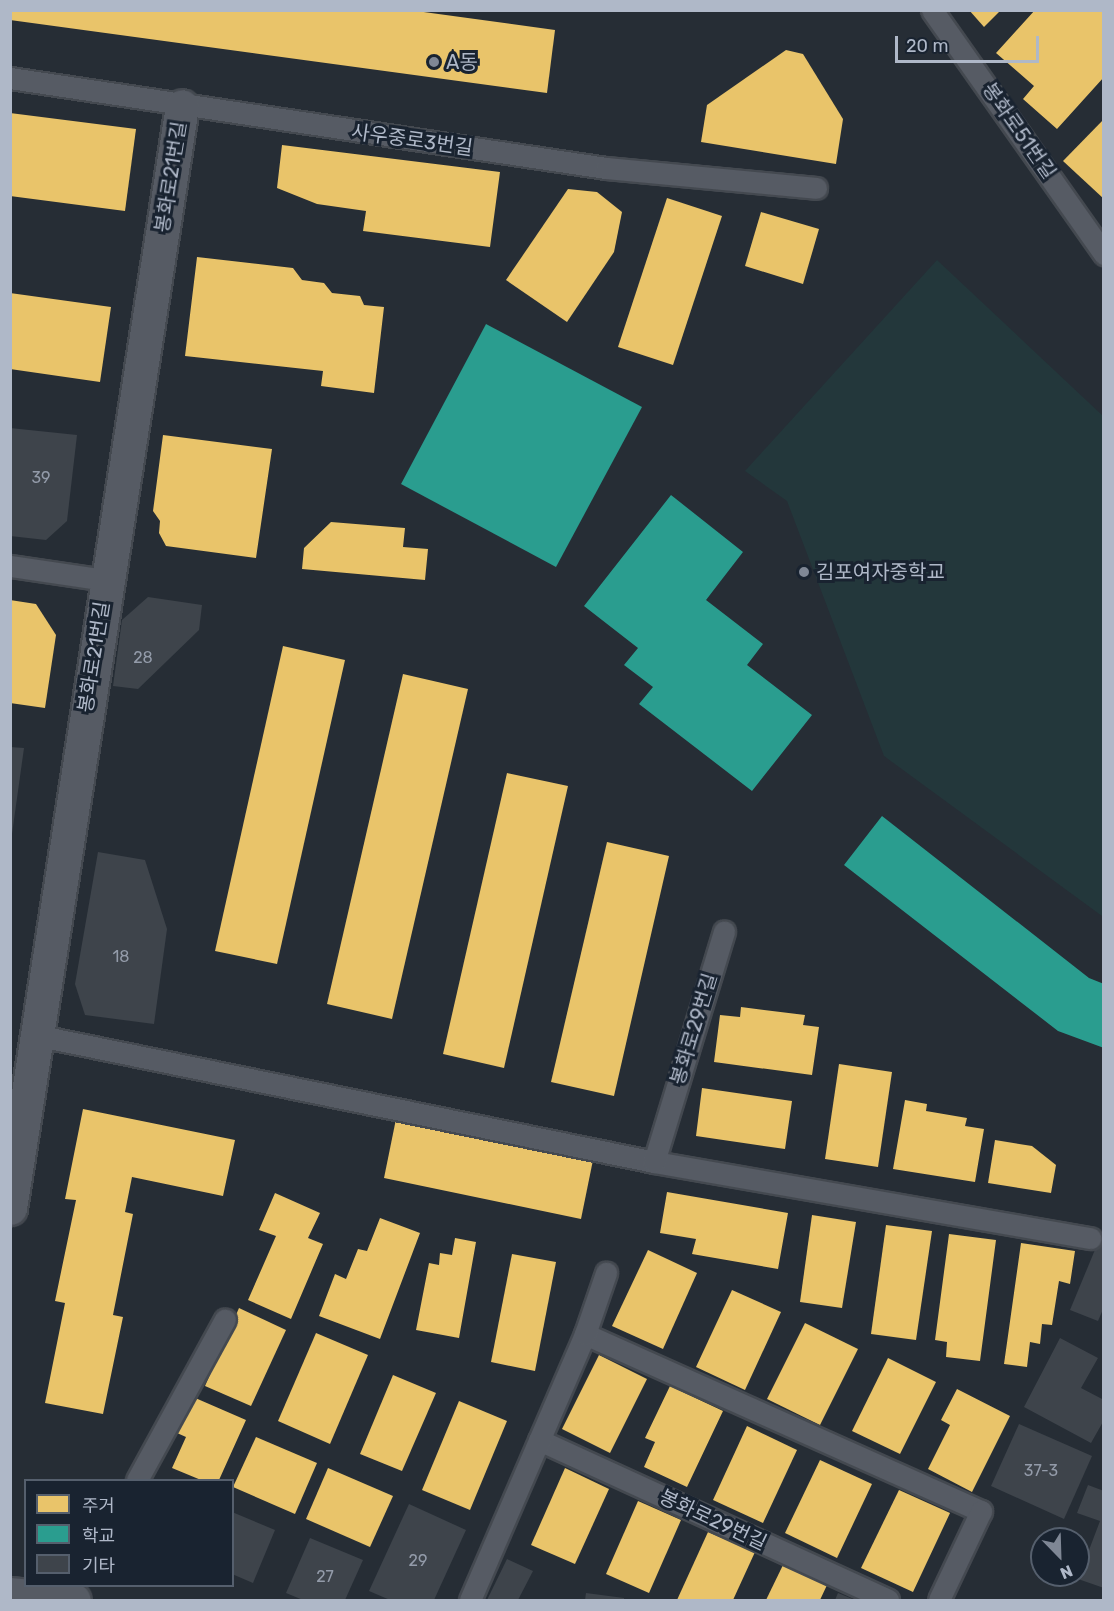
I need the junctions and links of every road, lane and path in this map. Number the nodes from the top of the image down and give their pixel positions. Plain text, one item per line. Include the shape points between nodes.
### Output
1 (932, 10) edge
2 (10, 78) edge
3 (182, 106) junction
4 (816, 189) dead end
5 (1104, 254) edge
6 (10, 566) edge
7 (106, 580) junction
8 (724, 931) dead end
9 (35, 1035) junction
10 (654, 1162) junction
11 (10, 1208) edge
12 (1089, 1238) dead end
13 (606, 1274) dead end
14 (225, 1318) dead end
15 (585, 1334) junction
16 (539, 1440) junction
17 (138, 1479) edge
18 (10, 1594) edge
19 (73, 1600) edge
20 (470, 1600) edge
21 (888, 1600) edge
22 (939, 1600) edge

1 - 5 lane, 봉화로51번길
2 - 3 lane, 사우중로3번길
3 - 4 lane, 사우중로3번길 via 606,168
3 - 7 street, 봉화로21번길
6 - 7 lane
7 - 9 street, 봉화로21번길
8 - 10 lane, 봉화로29번길
9 - 10 lane
9 - 11 street, 봉화로21번길
10 - 12 lane
13 - 15 lane
14 - 17 lane
15 - 16 lane
15 - 22 lane via 981,1511
16 - 20 lane
16 - 21 lane, 봉화로29번길
18 - 19 street

